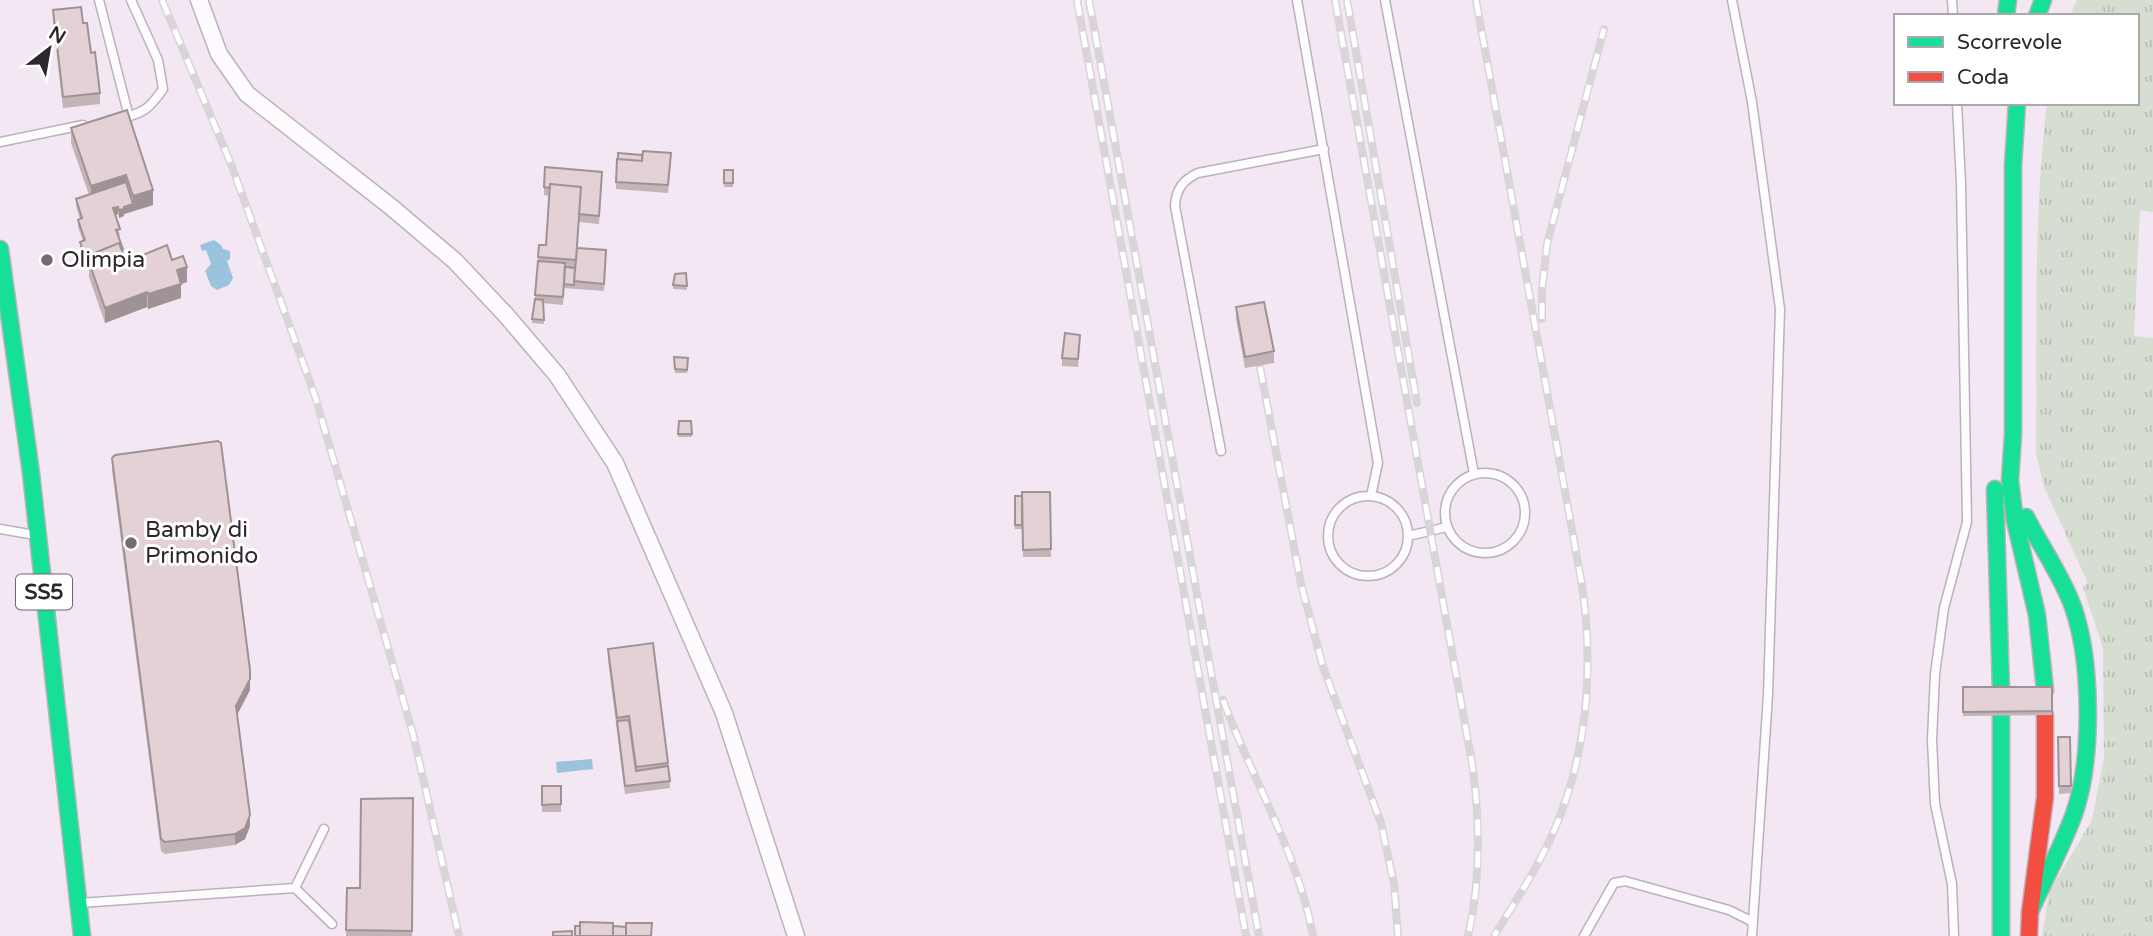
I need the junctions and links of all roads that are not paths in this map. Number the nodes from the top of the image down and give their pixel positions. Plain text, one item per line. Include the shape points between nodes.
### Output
1 (99, 0) edge
2 (131, 0) edge
3 (199, 0) edge
4 (1297, 0) edge
5 (1385, 0) edge
6 (1732, 0) edge
7 (1957, 105) edge
8 (2017, 105) edge
9 (128, 117) junction
10 (116, 119) edge
11 (90, 124) edge
12 (0, 142) edge
13 (1324, 149) junction
14 (1997, 159) dead end
15 (0, 249) edge
16 (3, 298) edge
17 (1997, 301) dead end
18 (2013, 435) junction
19 (1221, 451) dead end
20 (1995, 464) dead end
21 (1474, 474) junction
22 (1371, 496) junction
23 (1447, 527) junction
24 (0, 529) edge
25 (38, 536) junction
26 (1408, 536) junction
27 (2045, 690) edge
28 (2001, 691) edge
29 (2001, 715) edge
30 (2045, 715) edge
31 (324, 829) dead end
32 (295, 888) junction
33 (78, 903) junction
34 (2029, 912) junction
35 (1753, 922) junction
36 (332, 924) dead end
37 (82, 936) edge
38 (796, 936) edge
39 (1584, 936) edge
40 (1752, 936) edge
41 (1954, 936) edge
42 (2001, 936) edge
43 (2029, 936) edge

1 - 9 lane
2 - 9 lane via 158,60 163,89 153,104
3 - 38 street via 219,54 247,94 455,261 557,375 615,463 724,713
4 - 13 lane
5 - 21 lane
6 - 35 lane via 1752,102 1780,309 1768,695
7 - 41 lane via 1967,522 1944,608 1934,674 1932,740 1935,804 1952,884
8 - 18 main road
9 - 10 lane
11 - 12 lane
13 - 19 lane via 1198,173 1178,189 1175,206
13 - 22 lane via 1378,463
14 - 17 main road
15 - 16 main road, SS5
16 - 25 main road, SS5
18 - 27 main road via 2010,500 2035,603
18 - 34 main road via 2021,504 2074,609 2085,670 2086,752 2079,797
20 - 28 main road
21 - 23 lane via 1452,489 1446,500
21 - 23 lane via 1501,476 1512,483 1525,506 1521,531 1502,550 1490,553 1464,548
22 - 26 lane via 1393,505
22 - 26 lane via 1346,502 1336,511 1327,534 1334,559 1354,574 1380,575 1401,560
23 - 26 lane
24 - 25 lane
25 - 33 main road, SS5
29 - 42 main road
30 - 34 main road via 2045,797
31 - 32 lane
32 - 33 lane
32 - 36 lane
33 - 37 main road, SS5
34 - 43 main road
35 - 39 lane via 1729,910 1625,881 1614,883
35 - 40 lane

